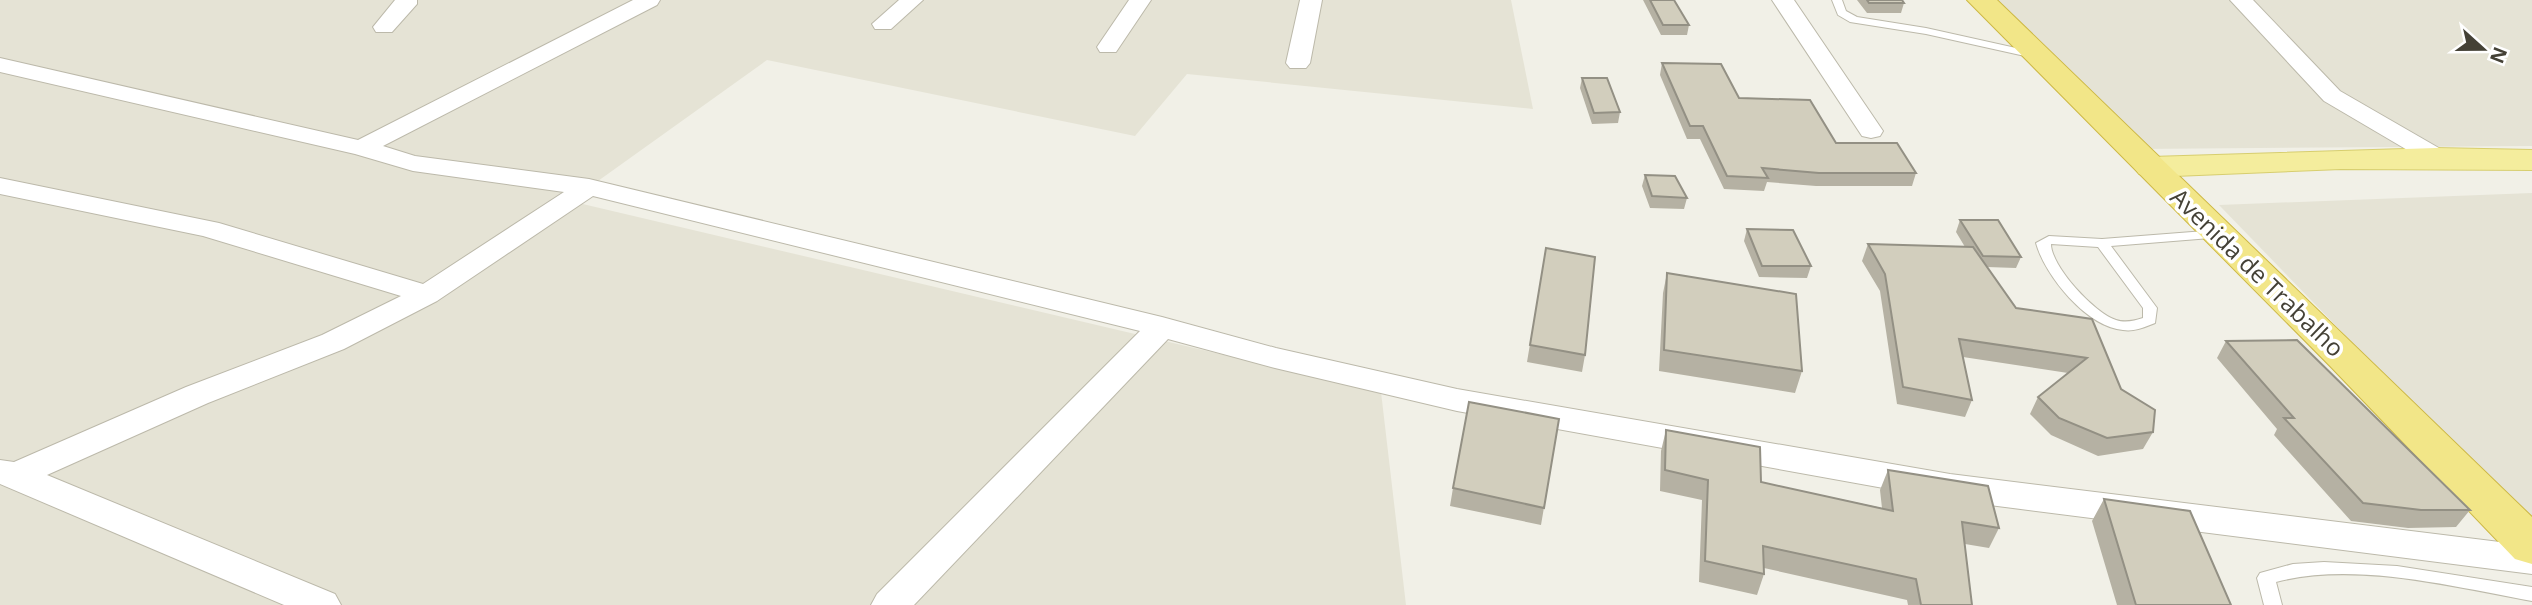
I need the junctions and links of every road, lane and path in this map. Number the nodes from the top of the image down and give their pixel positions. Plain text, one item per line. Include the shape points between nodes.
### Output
1 (406, 0) edge
2 (649, 0) edge
3 (912, 0) edge
4 (1140, 0) edge
5 (1311, 0) edge
6 (1783, 0) edge
7 (1837, 0) edge
8 (1981, 0) edge
9 (2241, 0) edge
10 (883, 24) dead end
11 (384, 27) dead end
12 (1108, 47) dead end
13 (2037, 55) junction
14 (1298, 64) dead end
15 (0, 65) edge
16 (1871, 131) dead end
17 (361, 148) junction
18 (2435, 156) junction
19 (2532, 160) edge
20 (2151, 167) junction
21 (0, 186) edge
22 (589, 187) junction
23 (2220, 234) junction
24 (2102, 243) junction
25 (427, 295) junction
26 (1162, 327) junction
27 (7, 473) edge
28 (2532, 546) edge
29 (2532, 560) edge
30 (2532, 594) edge
31 (322, 605) edge
32 (890, 605) edge
33 (2273, 605) edge

1 - 11 street
2 - 17 street
3 - 10 street
4 - 12 street
5 - 14 street
6 - 16 street
7 - 13 lane via 1842,13 1854,20
8 - 13 highway, Avenida de Trabalho
9 - 18 street via 2332,96
13 - 20 highway, Avenida de Trabalho
15 - 17 street
17 - 22 street via 413,163
18 - 19 main road
18 - 20 main road
20 - 23 highway, Avenida de Trabalho
21 - 25 street via 209,229
22 - 25 street
22 - 26 street
23 - 24 lane
23 - 28 highway, Avenida de Trabalho
24 - 24 lane via 2150,308 2150,320 2131,326 2105,322 2085,308 2053,266 2043,243
25 - 27 street via 332,342
26 - 29 street via 1457,400 1950,487
26 - 32 street
27 - 31 street
30 - 33 lane via 2408,575 2312,567 2266,578

